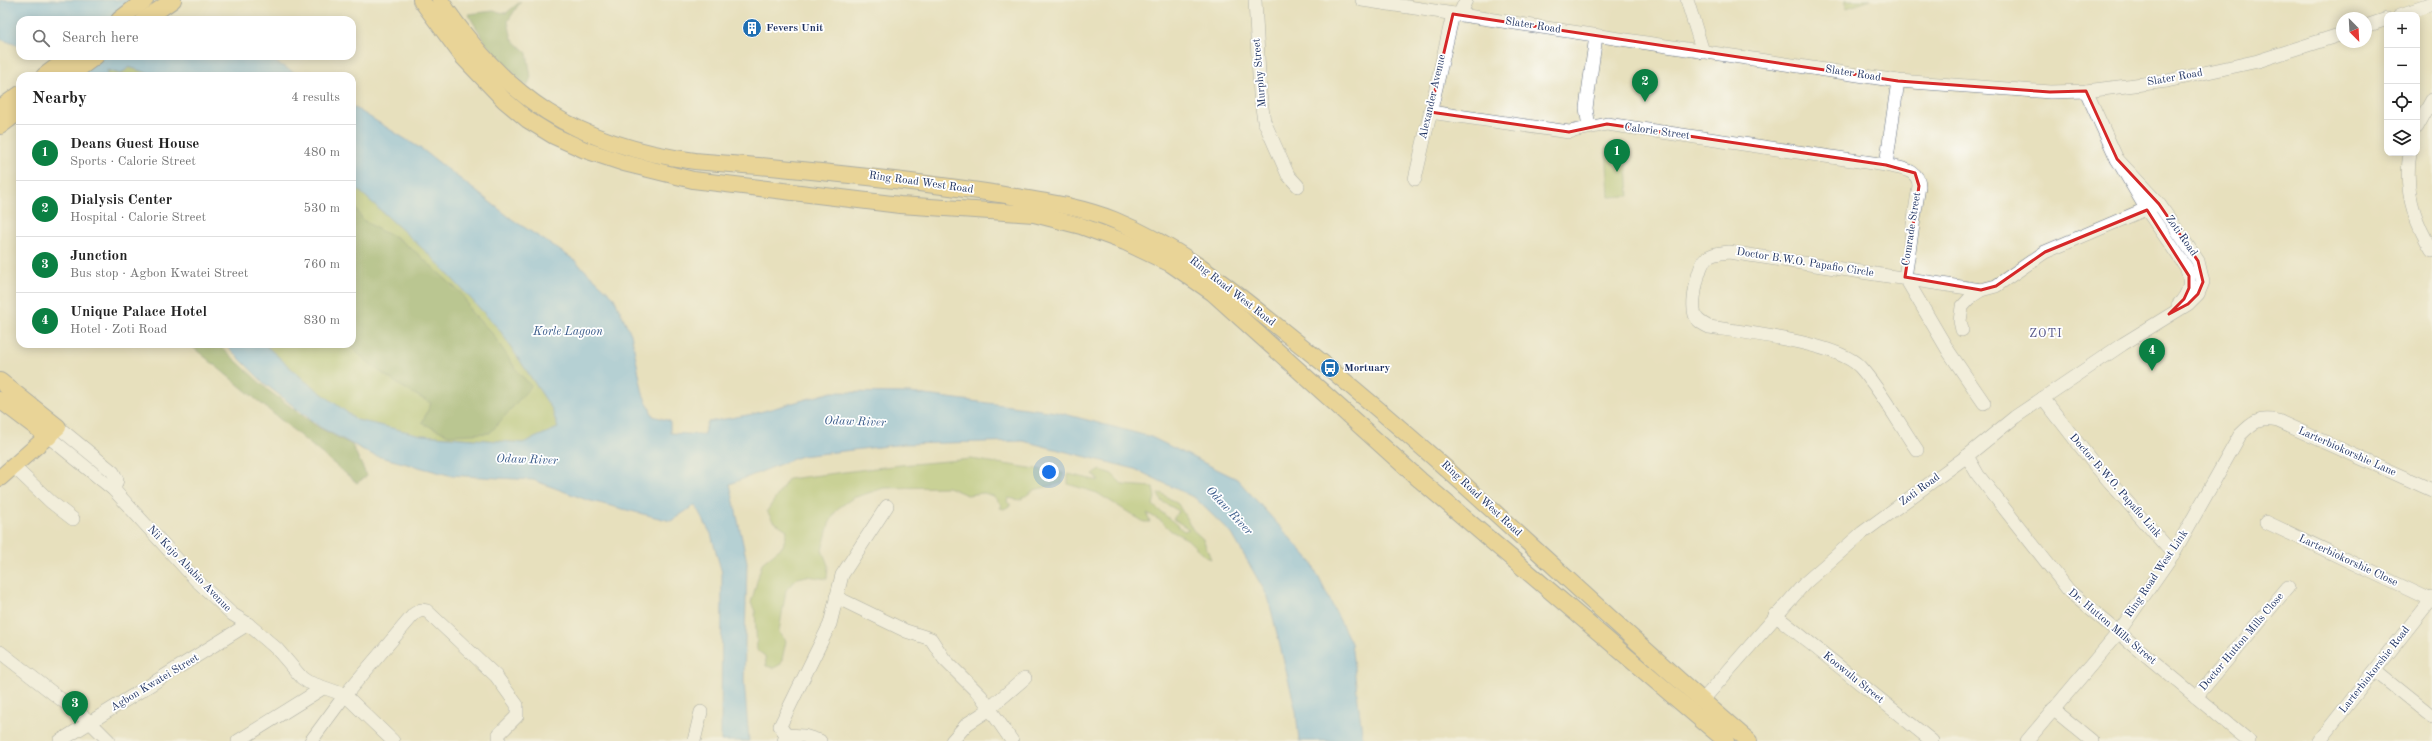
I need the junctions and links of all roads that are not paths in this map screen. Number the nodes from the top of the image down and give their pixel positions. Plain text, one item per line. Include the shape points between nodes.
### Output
1 (172, 0) edge
2 (421, 0) edge
3 (1255, 0) edge
4 (1362, 0) edge
5 (1466, 0) edge
6 (1687, 0) edge
7 (440, 2) edge
8 (2432, 4) edge
9 (142, 12) edge
10 (2409, 12) edge
11 (1456, 14) junction
12 (130, 16) edge
13 (2384, 21) edge
14 (2372, 24) edge
15 (1596, 36) junction
16 (2336, 36) edge
17 (1703, 52) junction
18 (86, 60) edge
19 (68, 67) edge
20 (55, 72) edge
21 (1898, 81) junction
22 (2086, 91) junction
23 (16, 97) edge
24 (2432, 100) edge
25 (0, 108) edge
26 (1430, 112) junction
27 (16, 114) edge
28 (2420, 122) edge
29 (0, 126) edge
30 (1589, 127) junction
31 (2410, 156) edge
32 (1886, 165) junction
33 (1414, 179) dead end
34 (1298, 186) dead end
35 (2153, 207) junction
36 (2432, 250) edge
37 (1905, 277) junction
38 (1981, 290) junction
39 (1962, 330) dead end
40 (0, 381) edge
41 (2043, 398) junction
42 (0, 400) edge
43 (1984, 403) dead end
44 (2260, 419) joint
45 (53, 432) junction
46 (1917, 450) dead end
47 (1967, 456) junction
48 (1437, 459) junction
49 (14, 467) junction
50 (0, 478) edge
51 (1420, 480) junction
52 (2432, 490) edge
53 (887, 506) dead end
54 (73, 519) dead end
55 (2266, 522) dead end
56 (2174, 554) junction
57 (2288, 587) dead end
58 (839, 599) junction
59 (2431, 599) edge
60 (1775, 615) junction
61 (248, 624) junction
62 (2118, 632) junction
63 (0, 652) edge
64 (2374, 671) junction
65 (1025, 678) dead end
66 (323, 688) junction
67 (345, 696) junction
68 (2196, 697) junction
69 (1702, 701) junction
70 (989, 707) junction
71 (2053, 708) junction
72 (701, 712) dead end
73 (2432, 717) edge
74 (90, 722) junction
75 (785, 738) edge
76 (60, 741) edge
77 (109, 741) edge
78 (238, 741) edge
79 (311, 741) edge
80 (393, 741) edge
81 (499, 741) edge
82 (694, 741) edge
83 (820, 741) edge
84 (952, 741) edge
85 (1012, 741) edge
86 (1726, 741) edge
87 (1749, 741) edge
88 (1932, 741) edge
89 (2027, 741) edge
90 (2092, 741) edge
91 (2249, 741) edge
92 (2319, 741) edge

1 - 9 main road
2 - 51 main road, Ring Road West Road via 463,57 504,100 528,120 554,136 585,150 624,163 693,180 900,205 1034,214 1081,226 1145,251 1171,264 1213,293
3 - 34 street, Murphy Street via 1264,121 1288,175
4 - 11 street, Slater Road
5 - 11 street, Alexander Avenue
6 - 17 street
7 - 48 main road, Ring Road West Road via 490,64 525,98 564,124 613,144 696,161 860,175 957,188 1087,210 1118,222 1186,256 1216,276
8 - 10 street
9 - 12 main road
11 - 15 street, Slater Road
11 - 26 street, Alexander Avenue
13 - 14 street
15 - 17 street, Slater Road
15 - 30 street via 1586,108
16 - 22 street, Slater Road via 2258,61 2167,81
17 - 21 street, Slater Road
18 - 19 main road
19 - 20 main road
21 - 22 street, Slater Road via 2050,92
21 - 32 street
22 - 35 street, Zoti Road via 2118,159
23 - 25 main road
24 - 28 street
26 - 30 street, Calorie Street via 1568,132
26 - 33 street, Alexander Avenue
27 - 29 main road
30 - 32 street, Calorie Street via 1607,124
31 - 36 street via 2408,187 2412,211
32 - 37 street, Comrade Street via 1915,173 1919,178
35 - 38 street via 2046,252 1996,286
35 - 41 street, Zoti Road via 2190,276 2190,288 2184,299 2169,314
37 - 38 street, Doctor B.W.O. Papafio Circle
37 - 43 street, Comrade Street via 1949,352
37 - 46 street, Doctor B.W.O. Papafio Circle via 1861,273 1729,252 1721,253 1707,258 1701,265 1693,306 1696,316 1709,327 1788,340 1846,356 1860,366
38 - 39 street via 1962,307
40 - 45 main road, Nii Kojo Ababio Avenue
41 - 47 street, Zoti Road
41 - 56 street, Doctor B.W.O. Papafio Link via 2094,464
42 - 45 main road, Nii Kojo Ababio Avenue
44 - 52 street, Larterbiokorshie Lane via 2278,421
44 - 56 street, Ring Road West Link via 2240,435
45 - 49 main road
45 - 61 street, Nii Kojo Ababio Avenue via 113,472 117,480 114,490 196,580 232,614
47 - 60 street, Zoti Road via 1862,533 1805,583
47 - 62 street, Dr. Hutton Mills Street via 1978,475 2070,592
48 - 51 main road
48 - 69 main road, Ring Road West Road
49 - 50 main road
49 - 54 street
51 - 86 main road, Ring Road West Road
53 - 58 street via 842,575
55 - 59 street, Larterbiokorshie Close
56 - 62 street, Ring Road West Link
57 - 68 street, Doctor Hutton Mills Close
58 - 70 street via 931,640 944,659 982,696
58 - 75 street via 824,638 780,726
59 - 64 street, Larterbiokorshie Road
60 - 69 street, Zoti Road
60 - 88 street, Koowulu Street
61 - 66 street, Nii Kojo Ababio Avenue via 277,649 302,678
61 - 74 street, Agbon Kwatei Street
62 - 68 street, Dr. Hutton Mills Street
62 - 71 street, Ring Road West Link
63 - 74 street
64 - 73 street
64 - 92 street, Larterbiokorshie Road
65 - 70 street
66 - 67 street, Nii Kojo Ababio Avenue
66 - 78 street
67 - 79 street
67 - 80 street
67 - 81 street via 414,614 421,610 427,611 496,676 517,705 517,716 500,734
68 - 91 street, Dr. Hutton Mills Street
69 - 87 main road, Ring Road West Road
70 - 84 street via 967,724
70 - 85 street
71 - 89 street, Ring Road West Link
71 - 90 street
72 - 82 street
74 - 76 street, Agbon Kwatei Street
74 - 77 street
75 - 83 street via 804,736

